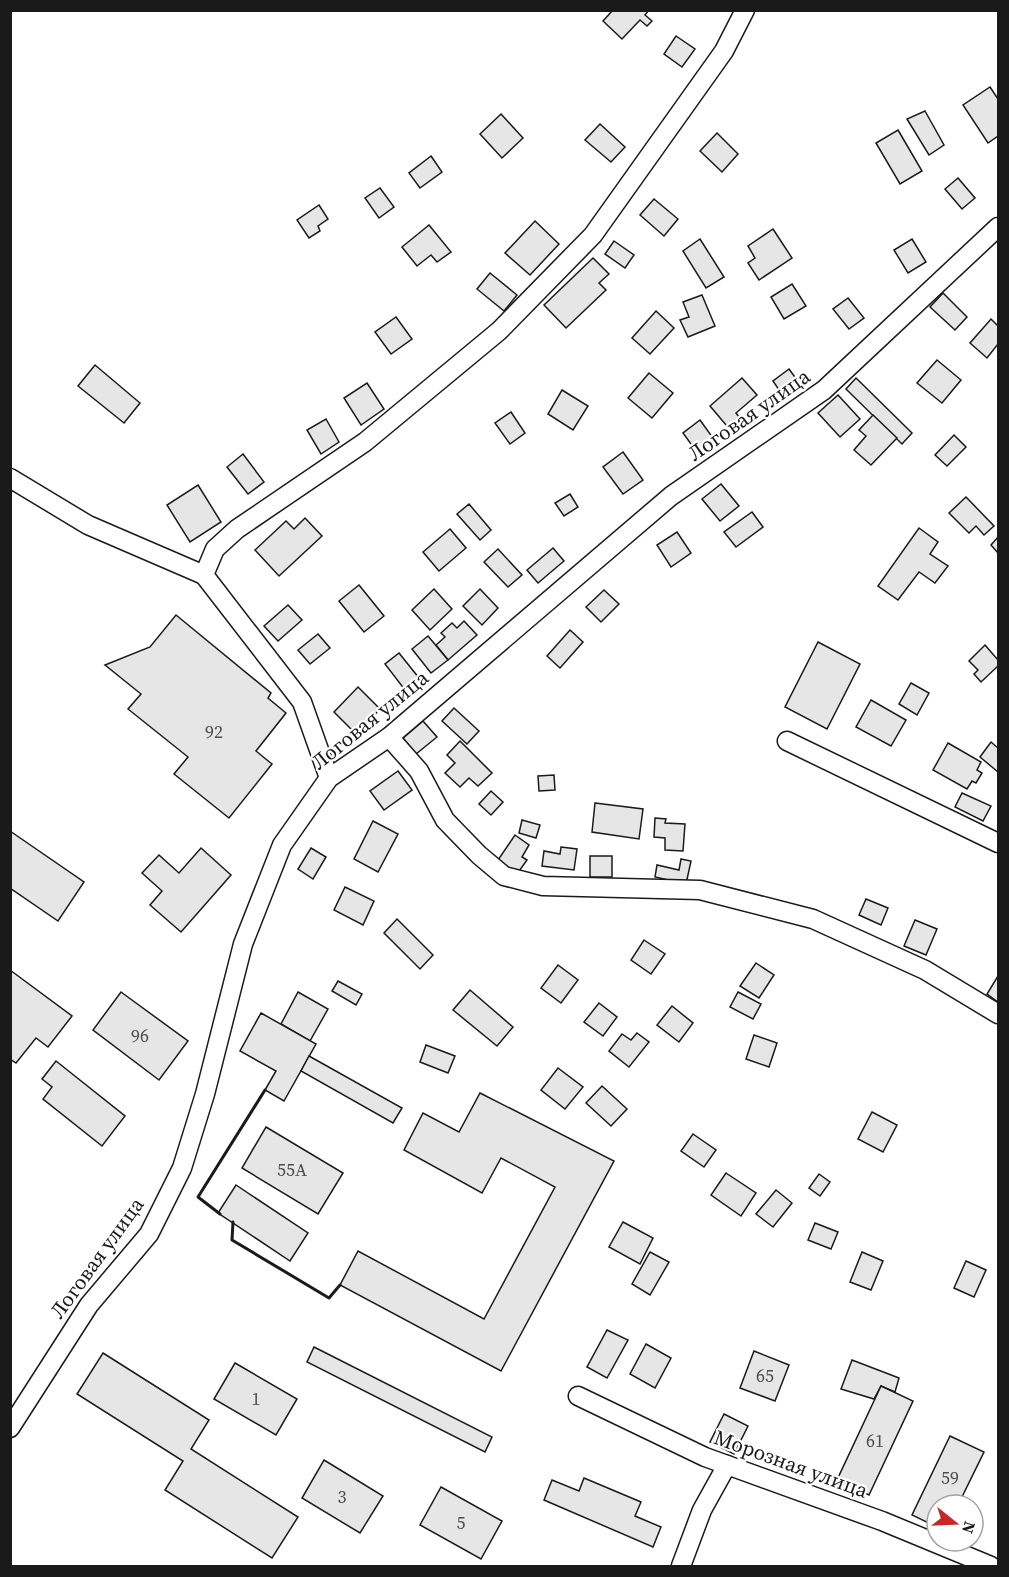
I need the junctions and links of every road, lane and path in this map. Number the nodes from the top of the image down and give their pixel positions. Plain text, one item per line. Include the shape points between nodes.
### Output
1 (744, 10) edge
2 (999, 227) edge
3 (10, 478) edge
4 (204, 575) junction
5 (388, 737) junction
6 (787, 741) dead end
7 (329, 778) junction
8 (999, 843) edge
9 (999, 1014) edge
10 (578, 1396) dead end
11 (10, 1428) edge
12 (728, 1465) junction
13 (681, 1566) edge
14 (991, 1566) edge

1 - 4 street via 724,51 593,235 499,331 392,420 215,549
2 - 5 street, Логовая улица via 824,390 671,496
3 - 4 street via 88,525
4 - 7 street via 302,702
5 - 7 street, Логовая улица
5 - 9 street via 419,771 445,820 504,876 543,886 700,890 813,919 925,970
6 - 8 street
7 - 11 street, Логовая улица via 282,845 243,944 206,1094 182,1168 148,1234 89,1305
10 - 12 street, Морозная улица
12 - 13 street via 702,1510
12 - 14 street, Морозная улица

